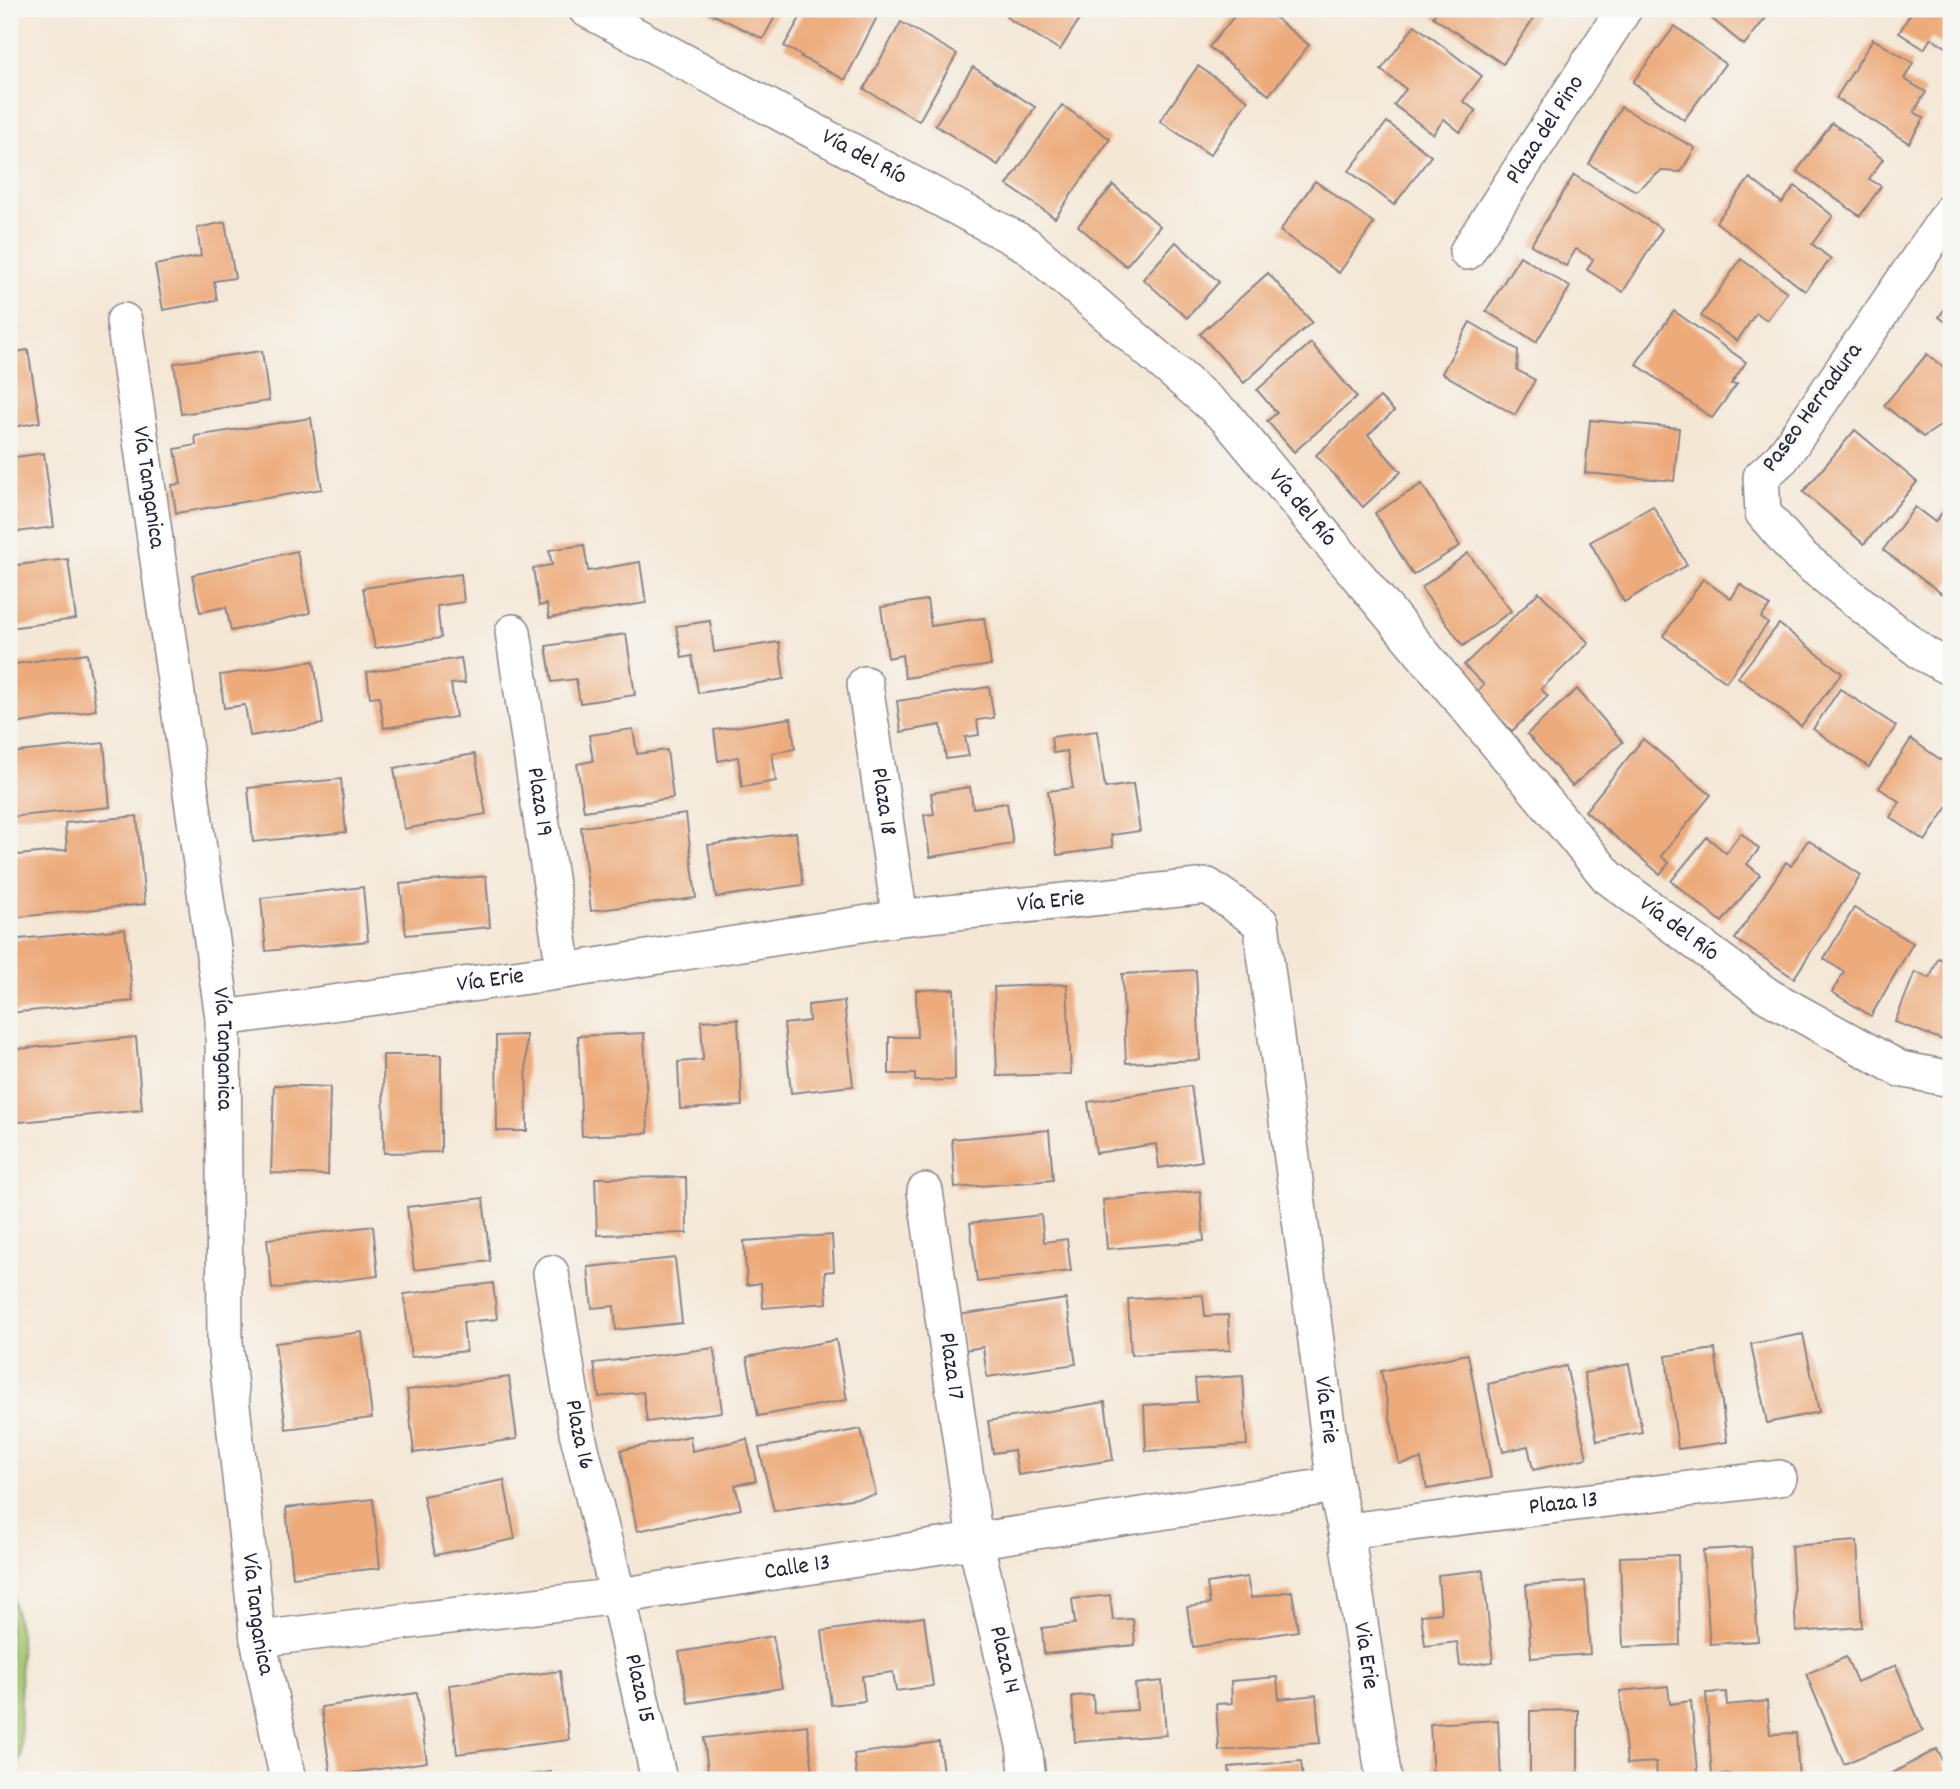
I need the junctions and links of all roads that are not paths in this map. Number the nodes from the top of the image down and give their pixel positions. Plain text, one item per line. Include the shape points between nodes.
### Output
1 (586, 9) edge
2 (1624, 9) edge
3 (1951, 211) edge
4 (1467, 252) dead end
5 (124, 321) dead end
6 (513, 632) dead end
7 (1951, 668) edge
8 (865, 684) dead end
9 (900, 918) junction
10 (564, 971) junction
11 (223, 1018) junction
12 (1951, 1079) edge
13 (925, 1191) dead end
14 (551, 1273) dead end
15 (1779, 1478) dead end
16 (1335, 1485) junction
17 (1346, 1531) junction
18 (975, 1540) junction
19 (618, 1596) junction
20 (257, 1639) junction
21 (288, 1780) edge
22 (659, 1780) edge
23 (1028, 1780) edge
24 (1384, 1780) edge

1 - 12 street, Vía del Río via 1027,245 1227,418 1608,877 1768,996 1900,1069
2 - 4 street, Plaza del Pino
3 - 7 street, Paseo Herradura via 1782,458 1761,477 1763,513 1800,556 1924,654
5 - 11 street, Vía Tanganica
6 - 10 street, Plaza 19
8 - 9 street, Plaza 18
9 - 10 street, Vía Erie
9 - 16 street, Vía Erie via 1208,886 1261,923
10 - 11 street, Vía Erie
11 - 20 street, Vía Tanganica via 225,1342
13 - 18 street, Plaza 17
14 - 19 street, Plaza 16 via 577,1432
15 - 17 street, Plaza 13
16 - 17 street, Vía Erie
16 - 18 street, Calle 13
17 - 24 street, Via Erie
18 - 19 street, Calle 13
18 - 23 street, Plaza 14 via 1024,1745
19 - 20 street, Calle 13
19 - 22 street, Plaza 15
20 - 21 street, Vía Tanganica

